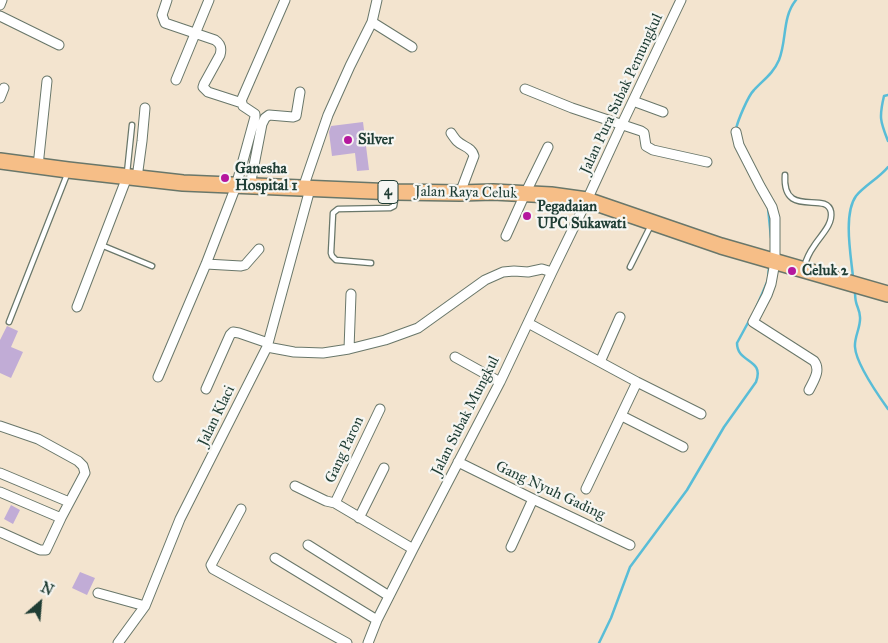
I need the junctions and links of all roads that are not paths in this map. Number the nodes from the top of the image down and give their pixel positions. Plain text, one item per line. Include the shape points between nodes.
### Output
1 (2, 0) edge
2 (167, 0) edge
3 (209, 0) edge
4 (285, 0) edge
5 (376, 0) edge
6 (682, 0) edge
7 (0, 5) edge
8 (0, 16) edge
9 (372, 22) junction
10 (195, 32) junction
11 (59, 44) dead end
12 (412, 47) dead end
13 (176, 80) dead end
14 (47, 81) dead end
15 (4, 88) dead end
16 (525, 89) dead end
17 (300, 92) dead end
18 (0, 98) edge
19 (633, 101) junction
20 (242, 103) junction
21 (146, 108) dead end
22 (664, 112) dead end
23 (622, 124) junction
24 (132, 125) dead end
25 (736, 132) dead end
26 (451, 133) dead end
27 (548, 147) dead end
28 (0, 161) edge
29 (707, 162) dead end
30 (38, 166) junction
31 (68, 170) junction
32 (785, 175) dead end
33 (132, 178) junction
34 (246, 183) junction
35 (307, 188) junction
36 (396, 192) junction
37 (460, 193) junction
38 (525, 194) junction
39 (587, 200) junction
40 (652, 223) junction
41 (506, 236) dead end
42 (101, 245) junction
43 (259, 249) dead end
44 (772, 261) junction
45 (371, 262) dead end
46 (206, 264) junction
47 (152, 266) dead end
48 (630, 266) dead end
49 (803, 270) junction
50 (552, 272) junction
51 (881, 292) edge
52 (351, 294) dead end
53 (77, 307) dead end
54 (620, 317) dead end
55 (9, 322) dead end
56 (528, 323) junction
57 (268, 345) junction
58 (349, 350) junction
59 (455, 357) dead end
60 (600, 362) junction
61 (158, 377) dead end
62 (500, 382) junction
63 (637, 382) junction
64 (206, 389) dead end
65 (809, 390) dead end
66 (380, 409) dead end
67 (700, 414) dead end
68 (622, 416) junction
69 (0, 426) edge
70 (683, 448) dead end
71 (458, 462) junction
72 (384, 468) dead end
73 (0, 473) edge
74 (295, 486) dead end
75 (586, 489) dead end
76 (0, 492) edge
77 (533, 499) junction
78 (70, 502) junction
79 (335, 503) junction
80 (241, 509) dead end
81 (61, 518) junction
82 (359, 518) junction
83 (0, 532) edge
84 (630, 544) dead end
85 (308, 545) dead end
86 (511, 547) dead end
87 (412, 549) junction
88 (275, 558) dead end
89 (98, 593) dead end
90 (389, 596) junction
91 (145, 606) junction
92 (377, 620) junction
93 (118, 643) edge
94 (347, 643) edge
95 (368, 643) edge

1 - 7 street
2 - 10 street via 162,15 165,23
3 - 10 street
4 - 20 street
5 - 9 street, Jalan Klaci
6 - 19 street, Jalan Pura Subak Pemungkul
8 - 11 street
9 - 12 street
9 - 35 street, Jalan Klaci via 328,115
10 - 13 street
10 - 20 street via 216,40 222,50 204,89
14 - 30 street
15 - 18 street
16 - 23 street
17 - 34 street via 296,116 269,115 264,120
19 - 22 street
19 - 23 street, Jalan Pura Subak Pemungkul
20 - 34 street via 255,117
21 - 33 street via 142,141
23 - 29 street via 644,133 646,146 654,150
23 - 39 street, Jalan Pura Subak Pemungkul
24 - 33 lane via 127,165
25 - 44 street via 739,146 774,211
26 - 37 street via 474,153
27 - 38 street
28 - 30 highway, Jalan Raya Celuk / 4
30 - 31 highway, Jalan Raya Celuk / 4
31 - 33 highway, Jalan Raya Celuk / 4
31 - 55 lane
32 - 49 lane via 786,193 793,200 823,203 831,214 829,224 813,247
33 - 34 highway, Jalan Raya Celuk / 4 via 183,183
33 - 42 street
34 - 35 highway, Jalan Raya Celuk / 4
34 - 46 street
35 - 36 highway, Jalan Raya Celuk / 4
35 - 57 street, Jalan Klaci
36 - 37 highway, Jalan Raya Celuk / 4
36 - 45 lane via 394,206 390,208 338,208 333,213 332,256 336,260
37 - 38 highway, Jalan Raya Celuk / 4
38 - 39 highway, Jalan Raya Celuk / 4
38 - 41 street
39 - 40 highway, Jalan Raya Celuk / 4
39 - 50 street, Jalan Subak Mungkul
40 - 44 highway, Jalan Raya Celuk / 4
40 - 48 lane
42 - 47 lane
42 - 53 street
43 - 46 street via 245,265
44 - 49 highway, Jalan Raya Celuk / 4
44 - 65 street via 771,284 753,322 814,361 818,366
46 - 61 street
49 - 51 highway, Jalan Raya Celuk / 4
50 - 56 street, Jalan Subak Mungkul
50 - 58 street via 542,269 502,272 485,280 418,328
52 - 58 street
54 - 60 street
56 - 60 street
56 - 62 street, Jalan Subak Mungkul
57 - 58 street via 294,352
57 - 64 street via 233,332
57 - 91 street, Jalan Klaci via 180,519
59 - 62 street
60 - 63 street
62 - 71 street, Jalan Subak Mungkul
63 - 67 street
63 - 68 street
66 - 79 street, Gang Paron
68 - 70 street
68 - 75 street
69 - 78 street via 38,439 81,463 85,473
71 - 77 street, Gang Nyuh Gading
71 - 87 street, Jalan Subak Mungkul
72 - 82 street
73 - 78 street
74 - 79 street
76 - 81 street
77 - 84 street, Gang Nyuh Gading
77 - 86 street
78 - 81 street
79 - 82 street, Gang Paron
80 - 94 street via 211,565 213,569
81 - 83 street via 43,551
82 - 87 street, Gang Paron
85 - 90 street
87 - 90 street, Jalan Subak Mungkul
88 - 92 street
89 - 91 street
90 - 92 street, Jalan Subak Mungkul
91 - 93 street, Jalan Klaci
92 - 95 street, Jalan Subak Mungkul

